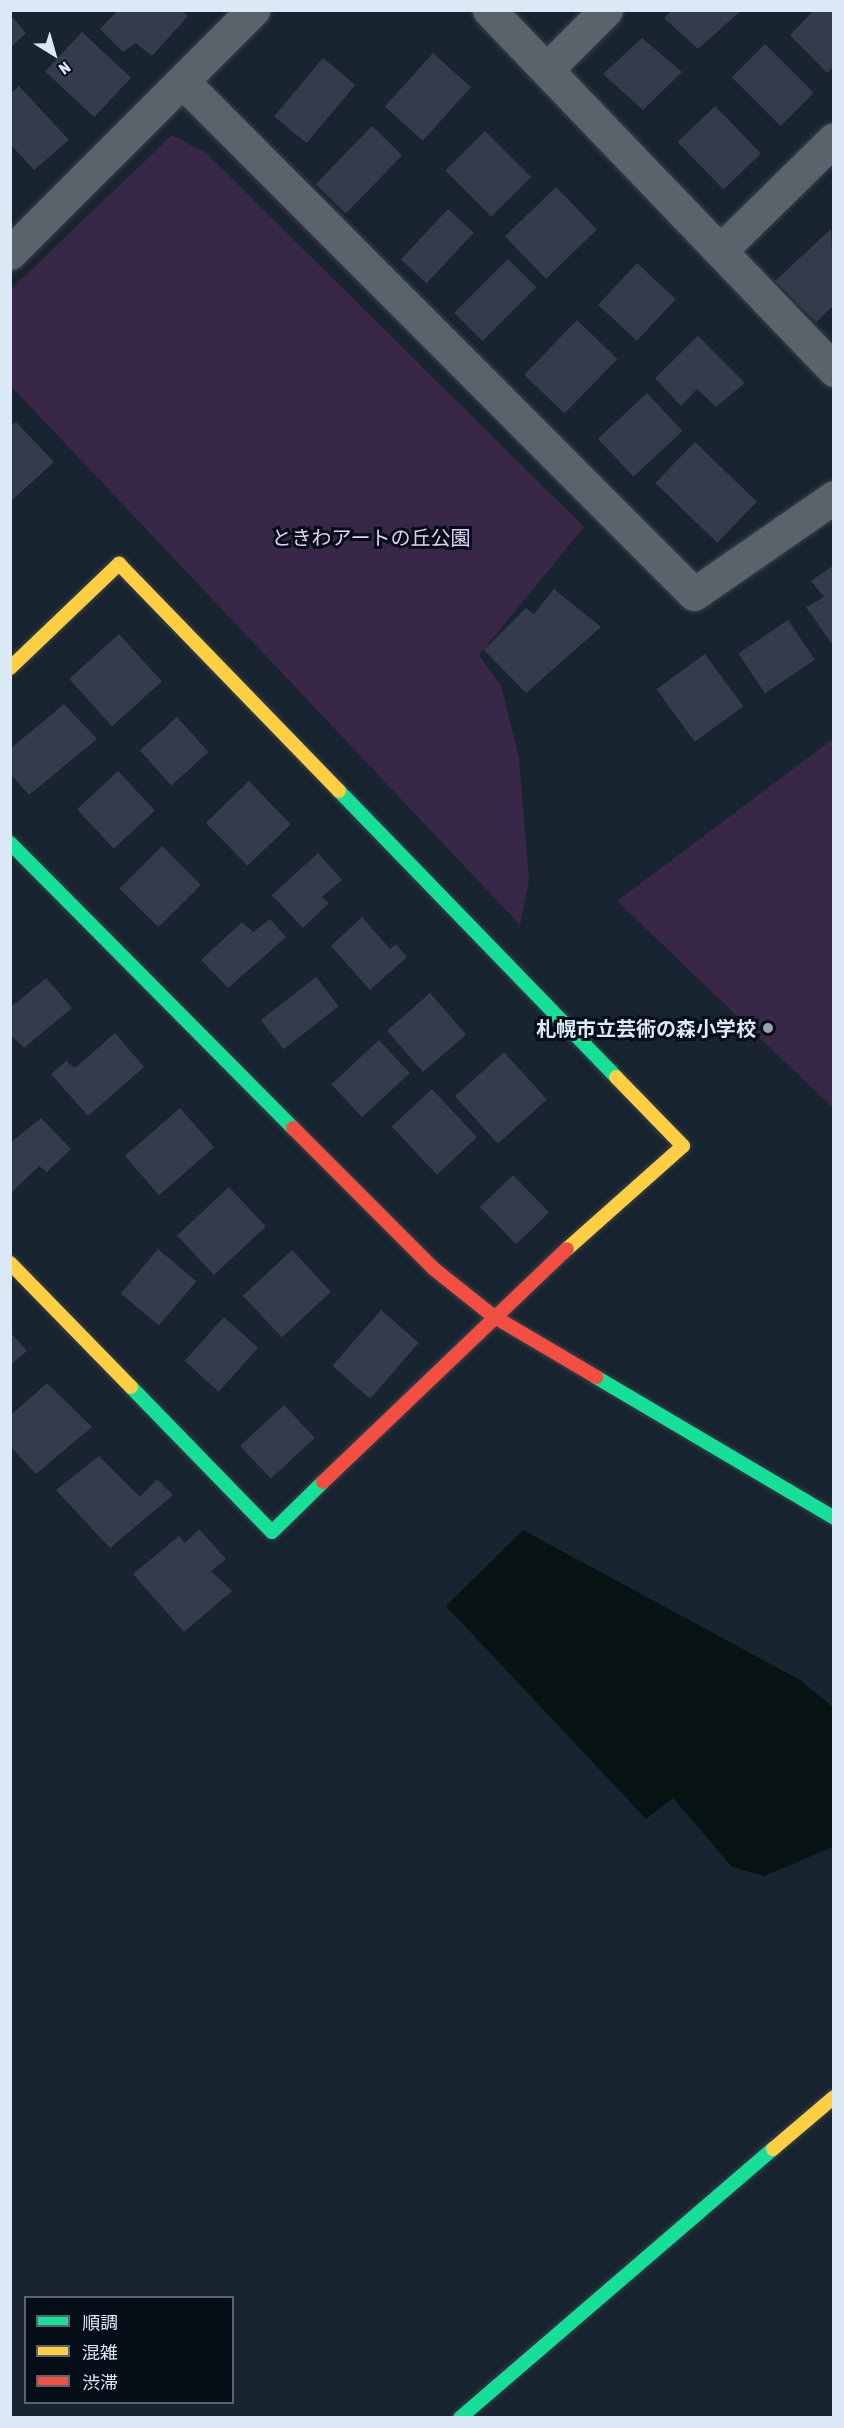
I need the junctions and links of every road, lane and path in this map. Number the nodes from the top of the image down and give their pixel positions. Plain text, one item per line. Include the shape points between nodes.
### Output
1 (253, 10) edge
2 (489, 10) edge
3 (606, 10) edge
4 (548, 68) junction
5 (183, 81) junction
6 (834, 140) edge
7 (721, 250) junction
8 (10, 253) edge
9 (834, 370) edge
10 (834, 497) edge
11 (10, 668) edge
12 (10, 843) edge
13 (10, 1263) edge
14 (493, 1316) junction
15 (834, 1518) edge
16 (834, 2097) edge
17 (460, 2418) edge

1 - 5 street
2 - 4 street
3 - 4 street
4 - 7 street
5 - 8 street
5 - 10 street via 694,594
6 - 7 street
7 - 9 street
11 - 14 street via 118,564 683,1146
12 - 14 street via 434,1269
13 - 14 street via 272,1532
14 - 15 street
16 - 17 street

